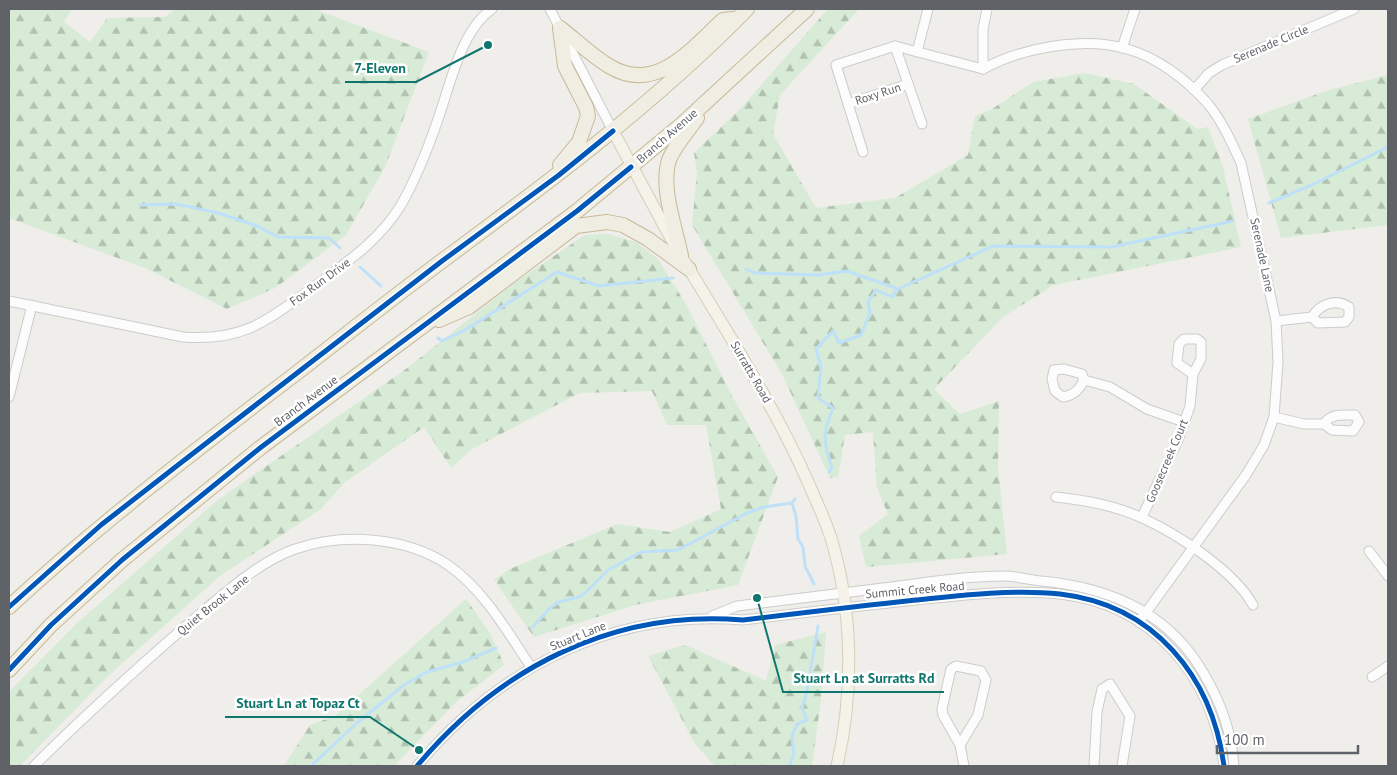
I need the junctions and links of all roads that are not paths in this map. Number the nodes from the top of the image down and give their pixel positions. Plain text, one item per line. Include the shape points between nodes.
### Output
1 (492, 9) edge
2 (550, 9) edge
3 (807, 9) edge
4 (928, 9) edge
5 (987, 9) edge
6 (1136, 9) edge
7 (1354, 9) edge
8 (743, 14) edge
9 (560, 28) junction
10 (895, 46) junction
11 (1122, 48) junction
12 (917, 52) junction
13 (983, 69) junction
14 (908, 84) junction
15 (1194, 90) junction
16 (713, 96) junction
17 (848, 104) junction
18 (922, 124) dead end
19 (613, 131) junction
20 (863, 152) dead end
21 (631, 167) junction
22 (525, 201) junction
23 (681, 256) junction
24 (689, 269) junction
25 (9, 301) edge
26 (32, 305) junction
27 (1312, 317) dead end
28 (1276, 321) junction
29 (419, 327) junction
30 (1193, 374) dead end
31 (1084, 380) dead end
32 (9, 396) edge
33 (1274, 417) junction
34 (1184, 422) junction
35 (1324, 424) dead end
36 (1056, 497) dead end
37 (1142, 518) junction
38 (1193, 548) junction
39 (1369, 551) dead end
40 (1388, 576) edge
41 (842, 592) junction
42 (1253, 605) dead end
43 (9, 607) edge
44 (844, 608) junction
45 (1146, 612) junction
46 (709, 617) junction
47 (1139, 622) junction
48 (1388, 666) edge
49 (531, 667) junction
50 (9, 670) edge
51 (1372, 677) dead end
52 (960, 745) junction
53 (34, 766) edge
54 (417, 766) edge
55 (837, 766) edge
56 (964, 766) edge
57 (1094, 766) edge
58 (1122, 766) edge
59 (1224, 766) edge
60 (1234, 766) edge

1 - 26 street, Fox Run Drive via 466,40 423,158 393,217 355,257 278,314 242,333 204,338 183,337
2 - 9 street, Surratts Road
3 - 16 highway, Branch Avenue
4 - 12 street
5 - 13 street via 983,29
6 - 11 street
7 - 15 street, Serenade Circle via 1222,65 1209,73
8 - 9 highway via 722,20 674,65 649,74 608,66
8 - 19 highway via 667,87
9 - 19 street, Surratts Road
9 - 22 highway via 565,66 586,107 587,123 573,151
10 - 12 street
10 - 14 street
10 - 17 street via 836,65
11 - 13 street, Serenade Lane via 1060,46 1006,57
11 - 15 street, Serenade Lane via 1160,64
12 - 13 street
14 - 17 street, Roxy Run
14 - 18 street
15 - 28 street, Serenade Lane via 1221,123 1241,163
16 - 21 highway, Branch Avenue
16 - 23 highway via 675,150 667,172 666,190
17 - 20 street
19 - 21 main road, Surratts Road
19 - 22 highway
21 - 23 main road, Surratts Road
21 - 29 highway, Branch Avenue via 577,212
22 - 43 highway via 442,261 101,525
23 - 24 main road, Surratts Road
24 - 29 highway via 623,225 607,222 576,226 469,307
24 - 41 main road, Surratts Road via 754,377 802,468 831,537
25 - 26 street, Fox Run Drive
26 - 32 street
27 - 28 street
28 - 33 street, Serenade Lane via 1278,362
29 - 50 highway, Branch Avenue via 260,448 122,560 51,625
30 - 34 street, Goosecreek Court via 1190,406
31 - 34 street via 1110,387 1147,409
33 - 35 street via 1304,424
33 - 38 street, Serenade Lane via 1264,445 1246,475
34 - 37 street, Goosecreek Court
36 - 37 street via 1080,499
37 - 38 street
38 - 42 street via 1237,581
38 - 45 street, Serenade Lane
39 - 40 street
41 - 44 main road, Surratts Road
41 - 45 street, Summit Creek Road via 1004,576 1083,586
41 - 46 street, Stuart Lane via 737,606
44 - 46 street, Stuart Lane via 743,620
44 - 47 street, Summit Creek Road via 950,596 1037,593 1072,596 1101,604
44 - 55 main road, Surratts Road via 848,642 846,715
45 - 47 street, Serenade Lane
45 - 60 street, Summit Creek Road via 1184,646 1207,679 1222,710
46 - 49 street, Stuart Lane via 618,630
47 - 59 street, Summit Creek Road via 1169,646 1193,675 1211,711
48 - 51 street
49 - 53 street, Quiet Brook Lane via 494,612 446,564 379,540 337,540 294,549 271,560 231,588 107,695
49 - 54 street, Stuart Lane via 468,712
52 - 52 street via 942,709 952,669 956,666 981,671 986,680 978,715
52 - 56 street
57 - 58 street via 1097,712 1102,689 1110,684 1130,716

